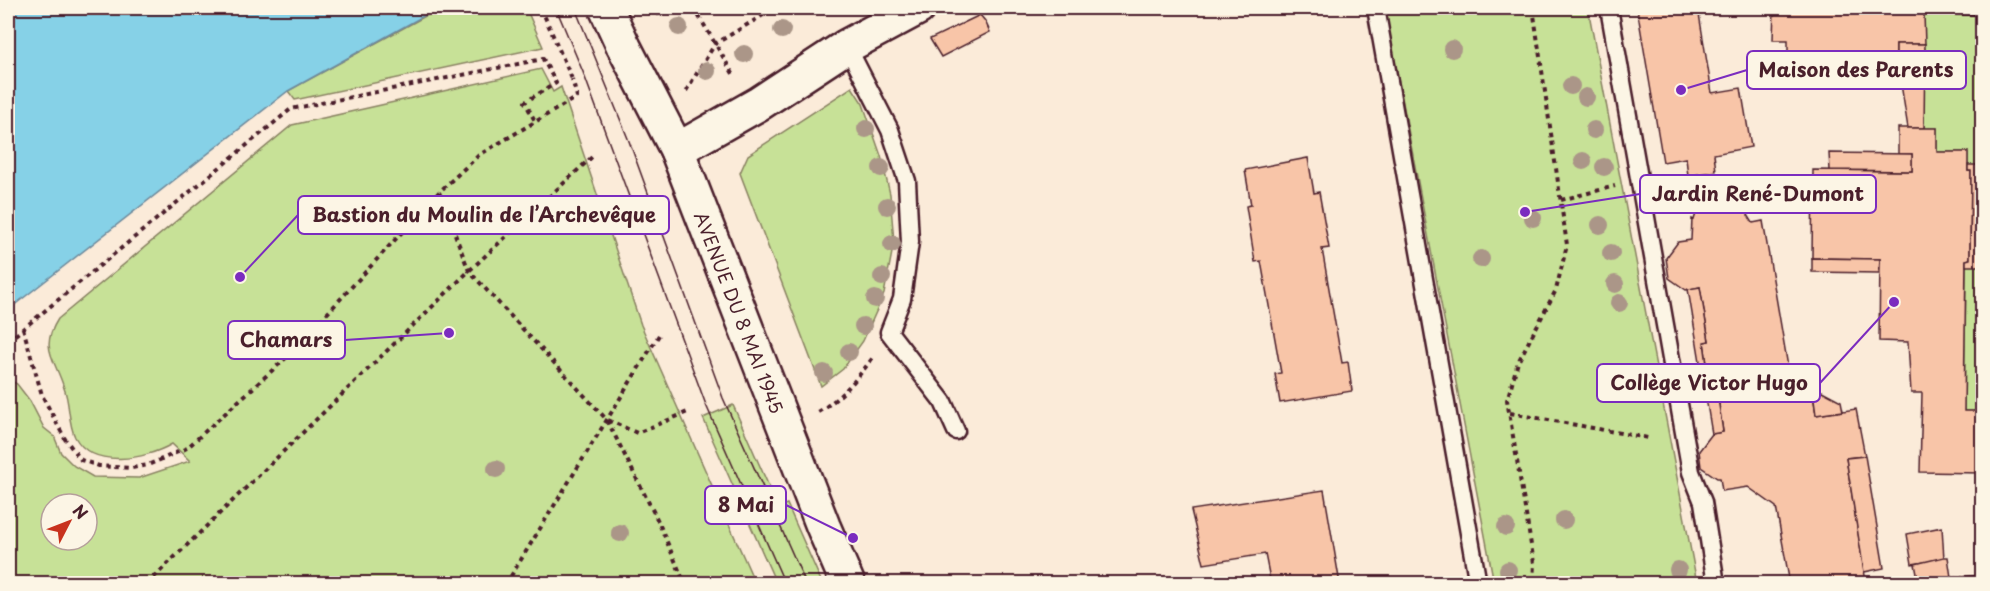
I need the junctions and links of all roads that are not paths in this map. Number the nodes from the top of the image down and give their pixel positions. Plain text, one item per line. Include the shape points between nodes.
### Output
1 (606, 8) edge
2 (918, 8) edge
3 (1376, 8) edge
4 (1609, 8) edge
5 (847, 46) junction
6 (677, 150) junction
7 (956, 431) dead end
8 (848, 584) edge
9 (1478, 584) edge
10 (1716, 584) edge

1 - 6 main road, AVENUE DU 8 MAI 1945, bridge
2 - 5 main road
3 - 9 lane
4 - 10 lane via 1691,472 1703,502
5 - 6 main road via 760,103
5 - 7 lane via 890,130 907,181 910,242 902,298 890,332 943,402
6 - 8 main road, AVENUE DU 8 MAI 1945

